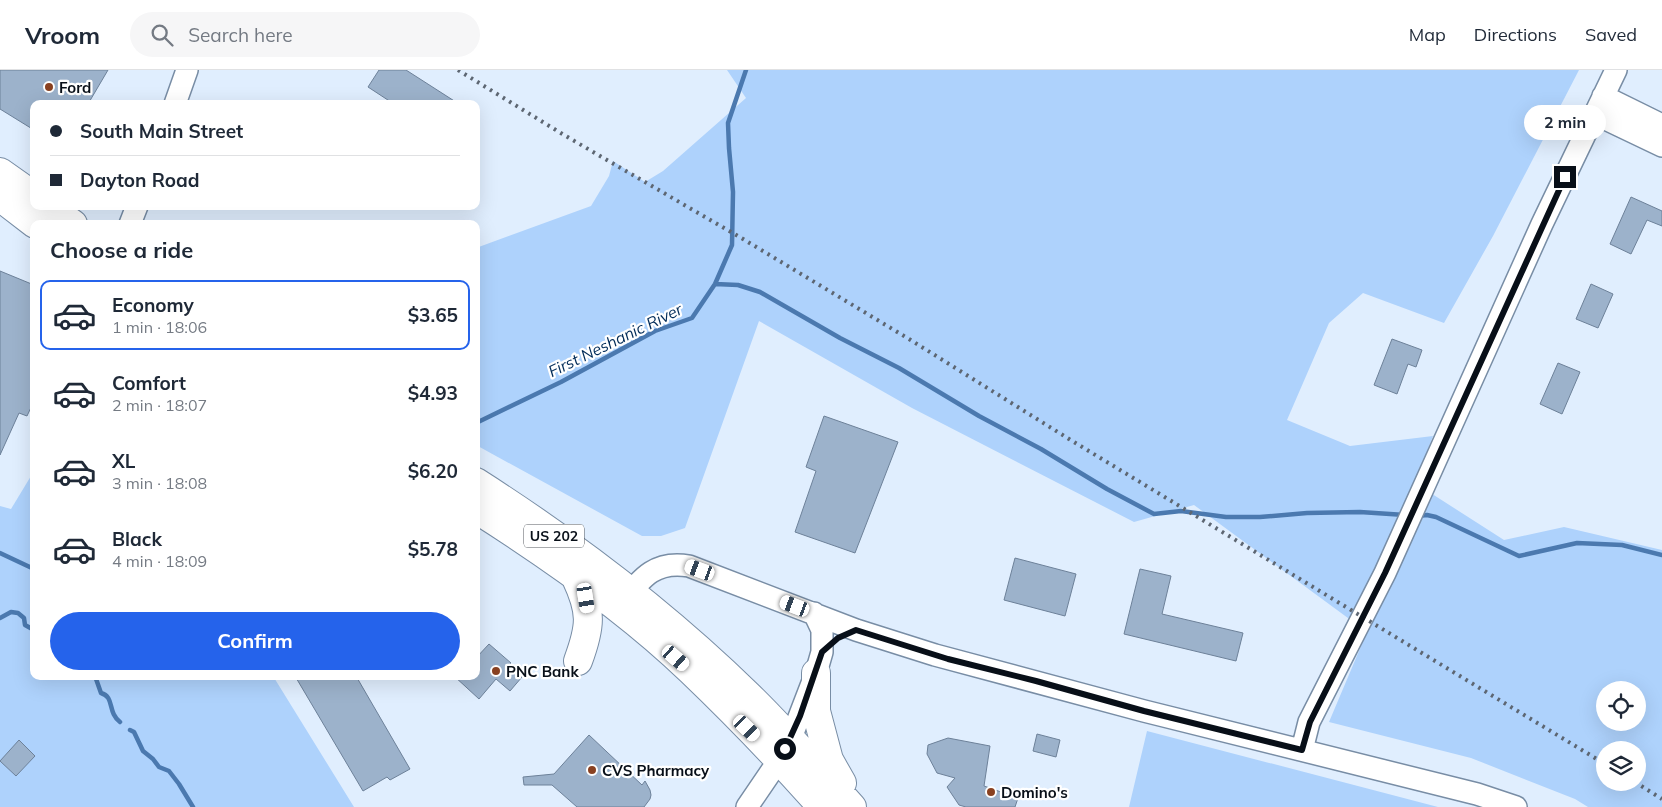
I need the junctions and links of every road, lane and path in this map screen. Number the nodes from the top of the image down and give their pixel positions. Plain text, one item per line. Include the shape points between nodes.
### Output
1 (187, 70) edge
2 (1616, 70) edge
3 (176, 100) edge
4 (1599, 105) junction
5 (1662, 125) edge
6 (1662, 146) edge
7 (0, 172) edge
8 (30, 193) edge
9 (0, 198) edge
10 (54, 210) edge
11 (30, 220) edge
12 (67, 220) edge
13 (480, 485) edge
14 (480, 512) edge
15 (576, 578) junction
16 (624, 600) junction
17 (814, 614) junction
18 (856, 630) junction
19 (578, 661) dead end
20 (819, 662) junction
21 (785, 749) junction
22 (1302, 750) junction
23 (747, 807) edge
24 (822, 807) edge
25 (853, 807) edge
26 (1516, 807) edge

1 - 3 street
2 - 4 street
4 - 5 street
4 - 6 street
4 - 22 street via 1367,611 1310,722
7 - 8 highway
9 - 11 highway
10 - 12 highway
13 - 16 highway, US 202 via 518,510
14 - 15 highway, US 202
15 - 16 highway, US 202
15 - 19 highway via 586,598 588,613 587,631
16 - 17 street via 643,577 655,569 678,564
16 - 21 highway, US 202 via 748,695
17 - 18 street
17 - 20 street via 822,630
18 - 20 street via 838,638
18 - 22 street via 948,659
20 - 21 street
20 - 25 highway via 816,711 829,760
21 - 23 street
21 - 24 highway, US 202
21 - 25 highway, US 202
22 - 26 street via 1477,794

